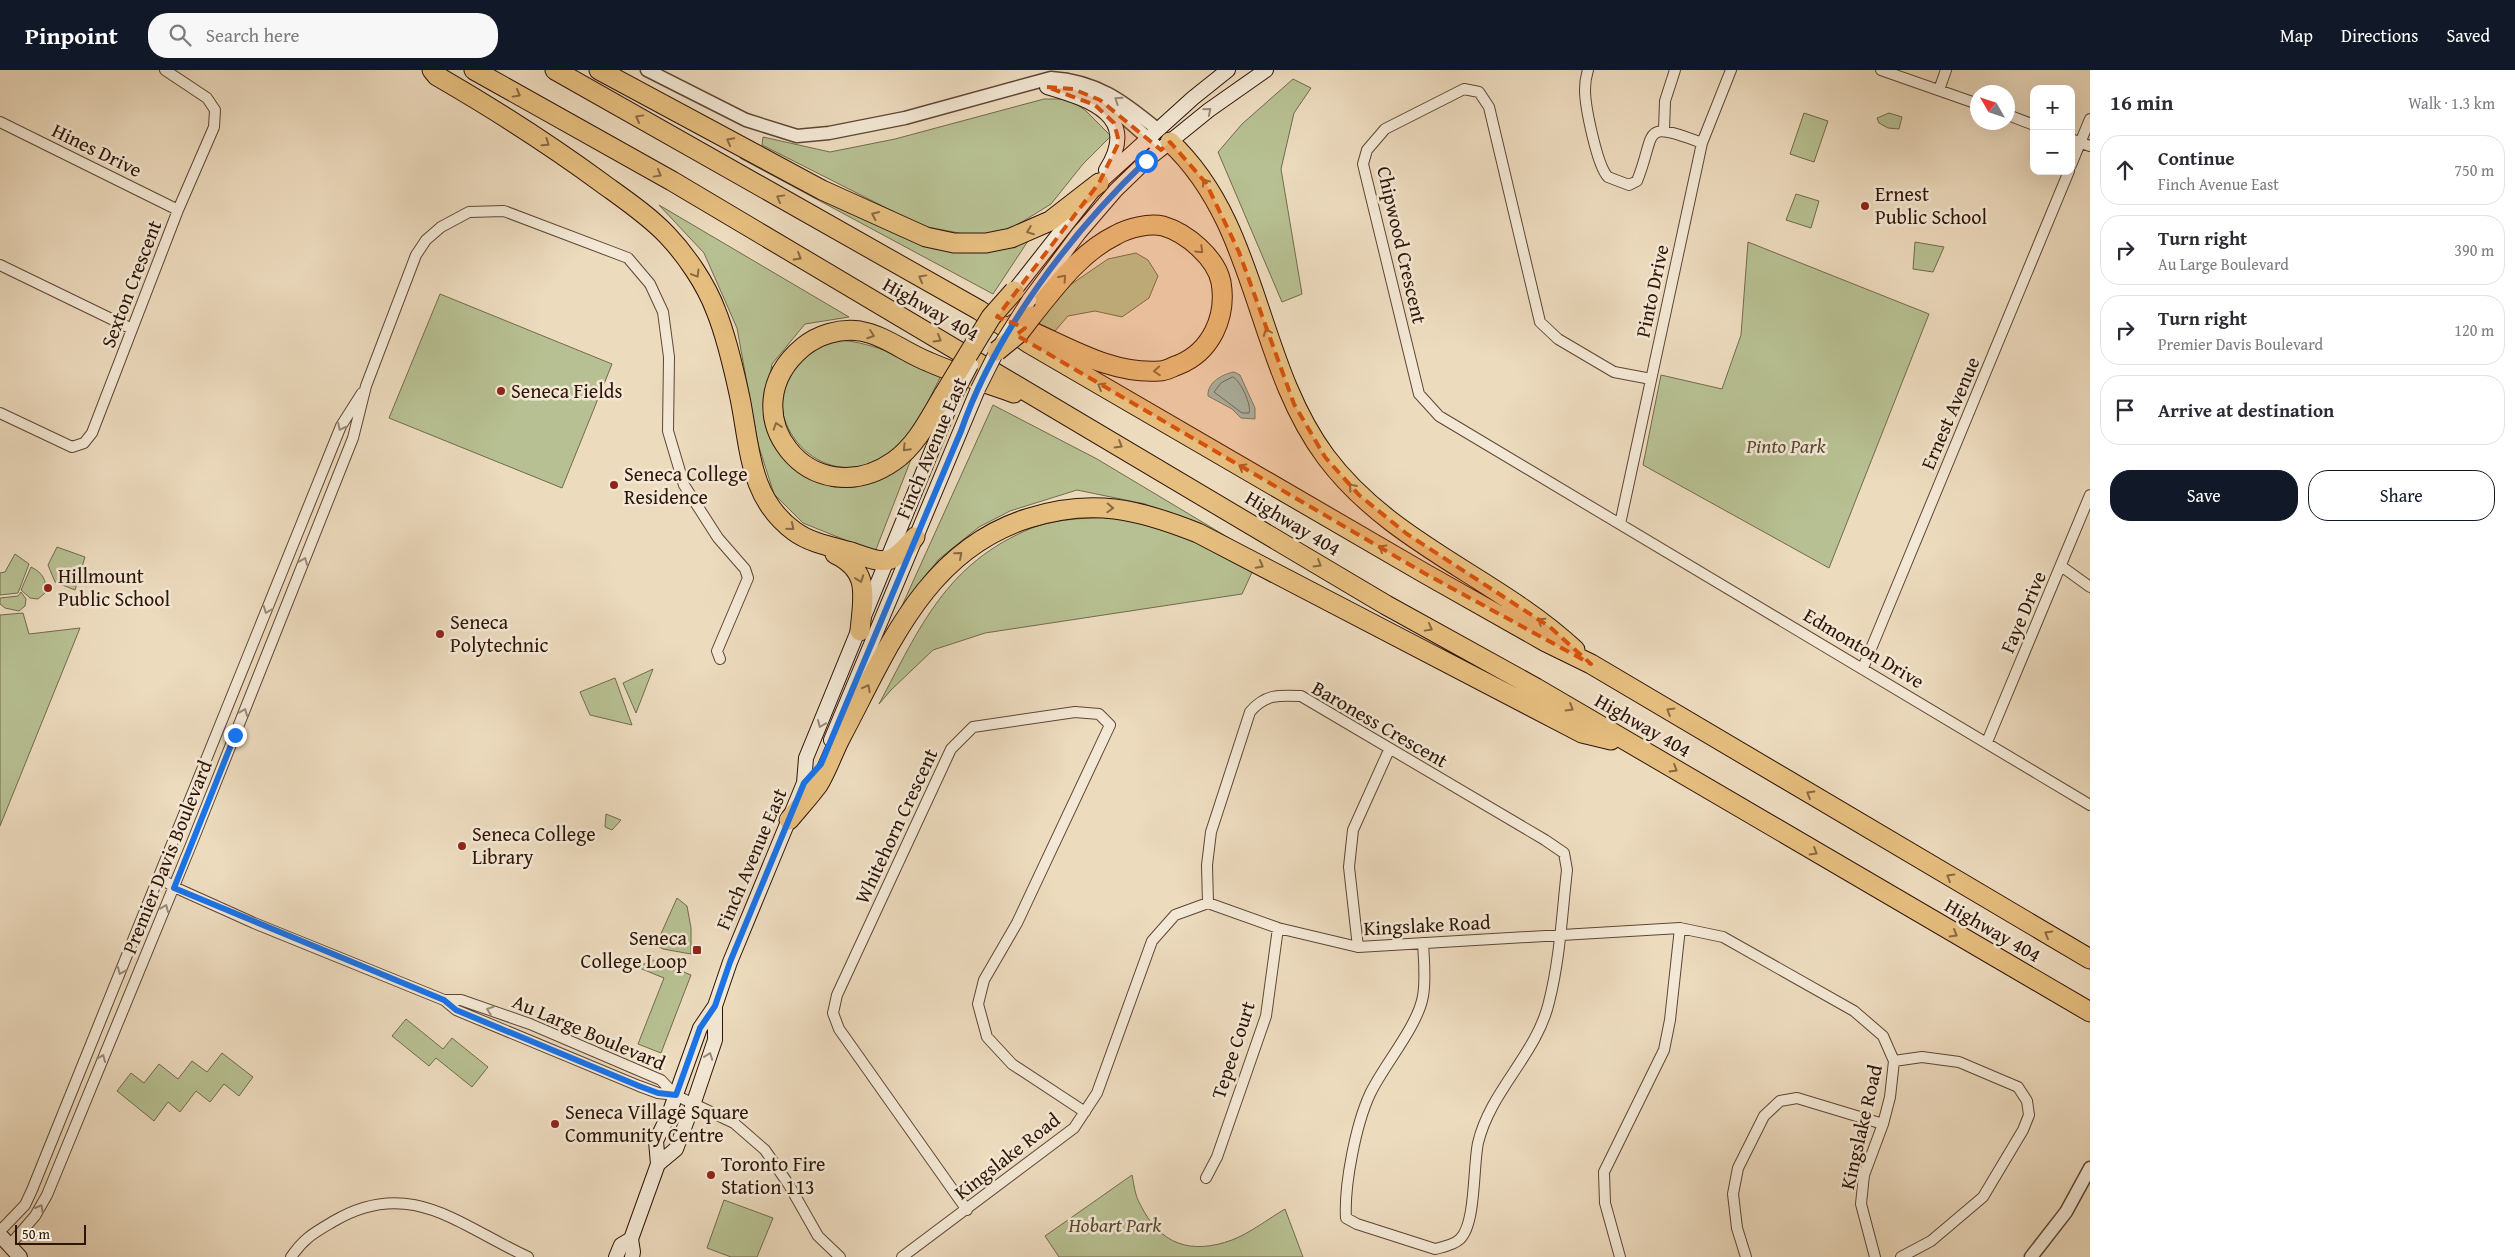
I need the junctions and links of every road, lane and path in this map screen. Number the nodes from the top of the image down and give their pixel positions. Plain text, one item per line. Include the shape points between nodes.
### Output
1 (164, 70) edge
2 (432, 70) edge
3 (474, 70) edge
4 (555, 70) edge
5 (599, 70) edge
6 (647, 70) edge
7 (1228, 70) edge
8 (1266, 70) edge
9 (1588, 70) edge
10 (1675, 70) edge
11 (1731, 70) edge
12 (1881, 70) edge
13 (1946, 70) edge
14 (1027, 84) junction
15 (1047, 87) junction
16 (1939, 90) junction
17 (1970, 101) edge
18 (2015, 118) edge
19 (2090, 119) edge
20 (0, 122) edge
21 (2030, 123) edge
22 (1664, 130) junction
23 (1159, 140) junction
24 (2081, 142) edge
25 (1702, 143) junction
26 (2075, 156) edge
27 (2067, 175) edge
28 (1098, 183) junction
29 (178, 210) junction
30 (0, 266) edge
31 (1025, 302) junction
32 (979, 310) junction
33 (132, 329) junction
34 (997, 350) joint
35 (1651, 379) junction
36 (366, 386) junction
37 (949, 397) junction
38 (1062, 411) junction
39 (0, 413) edge
40 (2090, 495) edge
41 (1620, 524) junction
42 (915, 537) junction
43 (811, 540) junction
44 (888, 561) junction
45 (2061, 566) junction
46 (2090, 587) edge
47 (860, 631) junction
48 (720, 659) dead end
49 (1591, 664) junction
50 (1863, 668) junction
51 (1987, 742) junction
52 (1631, 746) junction
53 (1389, 750) junction
54 (804, 783) junction
55 (2090, 805) edge
56 (789, 820) junction
57 (160, 878) junction
58 (174, 888) junction
59 (1208, 903) junction
60 (1278, 928) junction
61 (1680, 928) junction
62 (1559, 935) junction
63 (1422, 943) junction
64 (1358, 947) junction
65 (2090, 959) edge
66 (444, 1000) junction
67 (715, 1006) junction
68 (2090, 1012) edge
69 (1894, 1061) junction
70 (676, 1095) junction
71 (694, 1102) junction
72 (1085, 1112) junction
73 (1883, 1124) junction
74 (658, 1164) junction
75 (2090, 1168) edge
76 (1206, 1178) dead end
77 (967, 1210) junction
78 (0, 1231) edge
79 (631, 1239) junction
80 (4, 1241) edge
81 (20, 1257) edge
82 (291, 1257) edge
83 (528, 1257) edge
84 (616, 1257) edge
85 (632, 1257) edge
86 (840, 1257) edge
87 (902, 1257) edge
88 (1620, 1257) edge
89 (1746, 1257) edge
90 (1875, 1257) edge
91 (1901, 1257) edge
92 (2031, 1257) edge

1 - 29 street, Sexton Crescent via 207,98 215,110 214,127
2 -> 43 highway via 547,142 628,202 666,235 694,270 716,310 740,399 756,480 783,521
3 -> 38 highway, Highway 404 via 672,181
32 -> 4 highway, Highway 404
28 -> 5 highway via 1050,221 1011,238 986,243 954,243 926,237 822,190
6 - 14 street via 746,120 796,136 905,118
7 - 23 main road
23 -> 8 main road
9 - 22 street via 1586,102 1599,160 1608,177 1629,185 1637,181 1649,141
10 - 22 street via 1665,101
11 - 25 street, Pinto Drive
12 - 16 street
13 - 16 street
14 - 15 street
23 -> 14 street via 1108,92 1073,79 1051,78
15 - 23 street via 1073,88 1100,100
15 - 28 main road via 1083,98 1114,123 1119,142 1115,156
16 - 17 street
18 - 21 street
19 - 24 street
20 - 29 street, Hines Drive
22 - 25 street
23 - 28 main road
23 - 31 main road via 1140,167 1103,205
49 -> 23 highway via 1550,627 1388,520 1359,495 1325,457 1294,404 1217,200 1192,165
24 - 26 street
25 - 35 street, Pinto Drive
27 - 50 street, Ernest Avenue
28 - 31 main road
29 - 33 street, Sexton Crescent
30 - 33 street
31 -> 32 highway via 1053,290 1087,254 1115,235 1133,228 1162,226 1187,237 1209,259 1220,281 1222,303 1217,328 1204,349 1190,361 1162,371 1134,371 1094,360 1041,334
31 - 34 highway, bridge via 1019,333
31 - 37 highway, bridge via 991,317
49 -> 32 highway, Highway 404 via 1424,573 1062,363
33 - 39 street, Sexton Crescent via 92,434 84,443 72,448
34 - 42 main road, Finch Avenue East, bridge via 971,402
35 - 41 street, Pinto Drive
35 - 41 street, Chipwood Crescent via 1614,372 1558,339 1540,322 1489,107 1479,92 1464,89 1386,129 1367,150 1364,164 1419,394 1440,416
36 - 48 street, Premier Davis Boulevard via 416,255 426,240 441,227 469,212 504,211 628,258 650,284 663,312 669,357 668,431 684,485 718,538 745,569 748,578 717,651
36 -> 57 street, Premier Davis Boulevard via 341,426
58 -> 36 street, Premier Davis Boulevard via 353,438
37 -> 38 highway via 894,460 858,478 838,478 798,462 782,440 774,420 772,397 779,376 791,357 814,338 836,331 860,331 929,362
37 - 44 main road, Finch Avenue East
38 -> 52 highway, Highway 404 via 1386,605 1536,688
40 - 45 street, Faye Drive
41 - 50 street, Edmonton Drive
42 - 44 highway via 900,555
42 - 54 main road, Finch Avenue East via 821,764
43 - 44 highway via 876,561
43 -> 47 highway via 846,560 862,577
44 - 47 main road, Finch Avenue East
45 - 46 street
45 - 51 street, Faye Drive
47 -> 54 main road, Finch Avenue East via 806,758
65 -> 49 highway, Highway 404
50 - 51 street, Edmonton Drive
51 - 55 street, Edmonton Drive
56 -> 52 highway via 819,783 880,663 923,591 942,570 963,551 1011,523 1044,513 1085,507 1123,508 1159,517 1198,533 1582,732
52 -> 68 highway, Highway 404
53 - 59 street, Baroness Crescent via 1301,696 1260,700 1250,712 1211,832 1206,865
53 - 62 street, Baroness Crescent via 1564,853 1567,870
53 - 64 street via 1353,830 1349,867
54 - 56 main road, Finch Avenue East
56 - 67 main road, Finch Avenue East
57 - 58 street, Au Large Boulevard
57 -> 78 street, Premier Davis Boulevard via 32,1190 25,1205
58 - 66 street, Au Large Boulevard
80 -> 58 street, Premier Davis Boulevard via 35,1216 47,1195
59 - 60 street, Kingslake Road
59 - 72 street, Kingslake Road via 1175,915 1152,941 1097,1093
60 - 64 street, Kingslake Road
60 - 76 street, Tepee Court via 1266,1016 1217,1157
61 - 62 street, Kingslake Road
61 - 69 street, Kingslake Road via 1723,937 1854,1011 1883,1036
61 - 88 street via 1664,1050 1604,1172 1605,1203
62 - 63 street, Kingslake Road
62 - 63 street, Baroness Crescent via 1549,1003 1534,1039 1489,1111 1478,1144 1470,1218 1461,1239 1436,1249 1346,1218 1357,1135 1370,1095 1423,998
63 - 64 street, Kingslake Road
66 - 70 street, Au Large Boulevard via 456,1010 639,1086
70 -> 66 street, Au Large Boulevard via 662,1080 530,1024 460,1000
67 - 70 main road, Finch Avenue East via 700,1028
71 -> 67 main road, Finch Avenue East via 715,1040
69 - 73 street, Kingslake Road
69 - 91 street via 1922,1057 1959,1062 2018,1087 2027,1101 2029,1115 1983,1197 1931,1241
70 - 71 street
70 - 74 main road, Finch Avenue East via 656,1141
71 - 74 main road, Finch Avenue East via 676,1149
71 - 86 street via 734,1123 765,1150 818,1236
72 - 77 street, Kingslake Road via 1074,1128
72 - 77 street, Whitehorn Crescent via 1012,1064 987,1037 978,1004 984,980 1016,923 1110,725 1099,714 1075,712 974,728 951,749 837,995 832,1013 839,1030
73 - 89 street via 1797,1098 1780,1101 1764,1116 1738,1168 1733,1194
73 - 90 street, Kingslake Road via 1864,1175 1861,1204
74 - 79 main road, Finch Avenue East
75 - 92 street via 2066,1212
77 - 87 street, Kingslake Road
79 - 84 main road, Finch Avenue East via 621,1245
79 - 85 main road, Finch Avenue East
80 - 81 main road
82 - 83 street via 304,1239 358,1208 404,1202 440,1211

